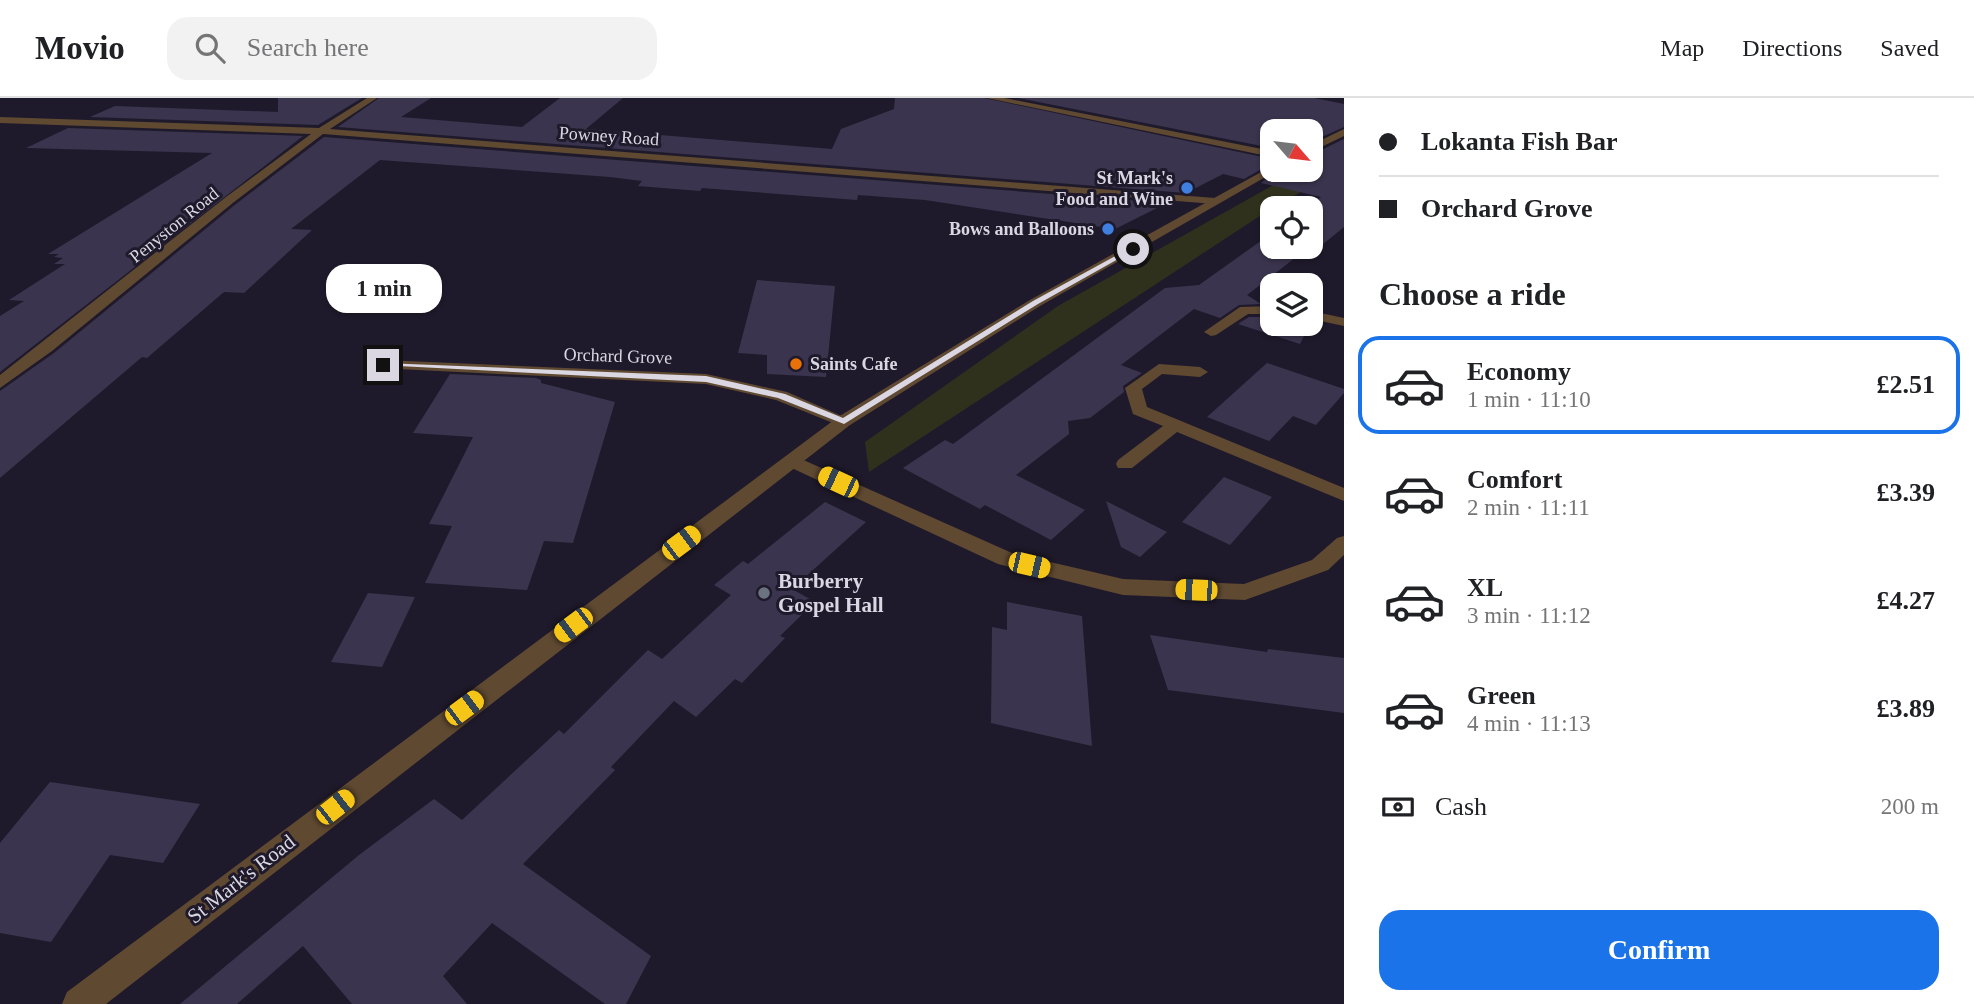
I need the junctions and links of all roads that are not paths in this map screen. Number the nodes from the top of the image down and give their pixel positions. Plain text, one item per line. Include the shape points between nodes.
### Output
1 (373, 98) edge
2 (991, 98) edge
3 (0, 120) edge
4 (317, 131) junction
5 (1344, 132) edge
6 (1323, 143) edge
7 (1260, 152) edge
8 (1260, 176) edge
9 (1215, 201) junction
10 (1260, 310) edge
11 (1323, 318) edge
12 (1344, 322) edge
13 (1211, 332) dead end
14 (383, 365) dead end
15 (1200, 372) dead end
16 (0, 383) edge
17 (844, 421) junction
18 (1174, 426) junction
19 (790, 460) junction
20 (1125, 464) dead end
21 (1344, 495) edge
22 (1344, 543) edge
23 (79, 1004) edge

1 - 4 street, Penyston Road
2 - 7 street
3 - 4 street, Powney Road
4 - 9 street, Powney Road
4 - 16 street, Penyston Road via 49,349
5 - 6 street
8 - 9 street, St Mark's Road
9 - 17 street, St Mark's Road via 1035,303
10 - 13 street via 1245,310
11 - 12 street
14 - 17 street, Orchard Grove via 706,379 781,396
15 - 18 street via 1159,369 1133,388 1139,410
17 - 19 street, St Mark's Road
18 - 20 street
18 - 21 street
19 - 22 street via 1006,559 1123,587 1245,592 1320,565
19 - 23 street, St Mark's Road

